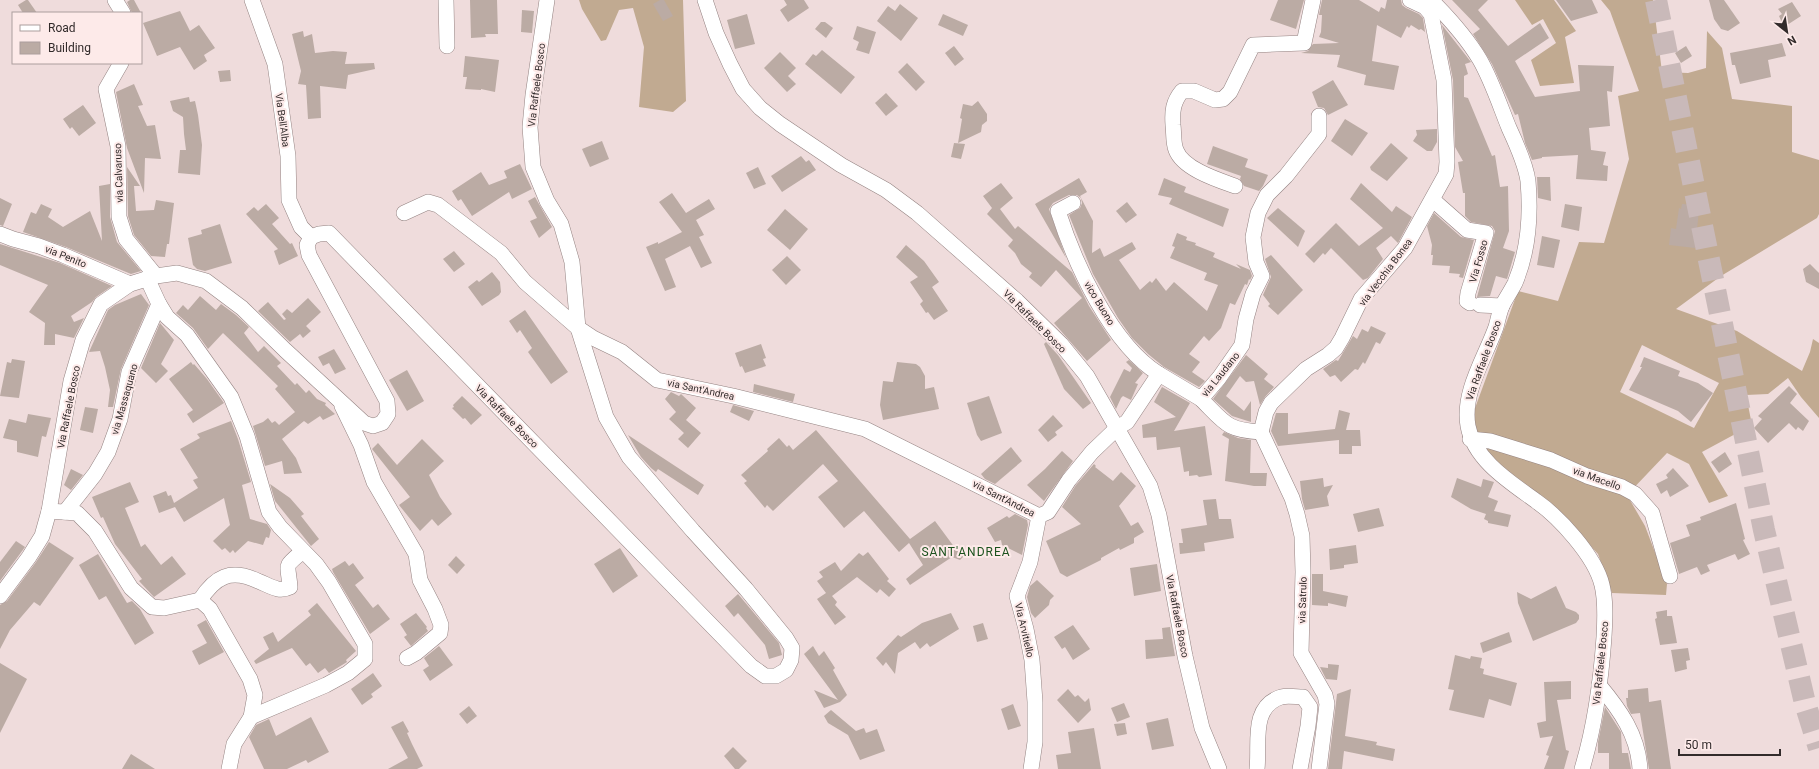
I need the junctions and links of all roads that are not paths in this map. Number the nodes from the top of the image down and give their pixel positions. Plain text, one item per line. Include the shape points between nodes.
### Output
1 (115, 0) edge
2 (446, 0) edge
3 (547, 0) edge
4 (705, 0) edge
5 (1313, 0) edge
6 (1410, 0) edge
7 (1430, 0) edge
8 (248, 1) edge
9 (122, 12) edge
10 (447, 46) dead end
11 (120, 64) edge
12 (1319, 116) dead end
13 (1235, 186) dead end
14 (1432, 200) junction
15 (1073, 203) dead end
16 (404, 213) dead end
17 (307, 229) junction
18 (0, 234) edge
19 (151, 277) junction
20 (130, 284) junction
21 (160, 304) junction
22 (1502, 306) junction
23 (578, 328) junction
24 (1159, 374) junction
25 (339, 399) junction
26 (1201, 399) junction
27 (1117, 428) junction
28 (1262, 432) junction
29 (1470, 439) junction
30 (49, 511) junction
31 (65, 512) junction
32 (1039, 516) junction
33 (301, 548) junction
34 (1670, 576) dead end
35 (0, 596) edge
36 (200, 600) junction
37 (407, 658) dead end
38 (1599, 685) junction
39 (251, 718) junction
40 (229, 769) edge
41 (1031, 769) edge
42 (1219, 769) edge
43 (1257, 769) edge
44 (1300, 769) edge
45 (1319, 769) edge
46 (1582, 769) edge
47 (1640, 769) edge

1 - 9 street
2 - 10 street
3 - 23 street, Via Raffaele Bosco via 530,128 534,167 547,201 561,224 572,262
4 - 27 street, Via Raffaele Bosco via 730,64 744,89 760,108 841,165 886,190 1017,301 1061,344 1087,376
5 - 13 street via 1304,43 1253,45 1230,92 1223,99 1215,100 1194,91 1182,91 1176,98 1172,112 1176,150 1183,160 1204,175
6 - 14 street, via Vecchia Bonea via 1426,7 1431,14 1444,80 1446,174
7 - 22 street, Via Raffaele Bosco via 1468,41 1481,62 1512,133 1528,179 1528,224 1524,260 1514,286
8 - 17 street, Via Bell'Alba via 275,64 288,156 289,200
11 - 19 street, via Calvaruso via 106,89 118,146 119,217 126,238
12 - 26 street, via Laudano via 1319,134 1286,176 1267,195 1258,213 1253,237 1256,262 1262,276 1253,294 1242,345
14 - 22 street, Via Fosso via 1467,230 1486,233 1467,302
14 - 28 street, via Vecchia Bonea via 1405,248 1361,299 1336,348 1306,369 1271,403 1266,412
15 - 24 street, vico Buono via 1058,211 1090,290 1123,341 1150,369
16 - 23 street, via Sant'Andrea via 428,202 438,205 501,253 525,282
17 - 23 street, Via Raffaele Bosco via 319,234 329,233 751,666 764,676 776,676 786,670 792,660 792,648 746,589 629,457 606,418
17 - 25 street, Via Raffaele Bosco via 309,254 387,401 388,414 382,423 374,426 364,423
18 - 20 street, via Penito via 63,255
19 - 20 street, Via Raffaele Bosco
19 - 21 street
19 - 25 street, Via Raffaele Bosco via 176,273 206,281 242,308
20 - 30 street, Via Raffaele Bosco via 101,304 84,340 71,381
21 - 31 street, via Massaquano via 129,372 120,419 108,452 95,474
21 - 33 street via 167,317 187,336 231,397 247,436 269,512
22 - 29 street, Via Raffaele Bosco via 1466,405
23 - 32 street, via Sant'Andrea via 622,352 657,380 865,429
24 - 26 street, via Laudano
24 - 27 street via 1126,422
25 - 37 street via 374,482 416,554 420,580 441,625 440,634
26 - 28 street via 1232,428
27 - 32 street via 1092,452 1069,480 1048,512
27 - 42 street, Via Raffaele Bosco via 1150,486 1159,515 1185,656 1202,728
28 - 45 street, via Satrulo via 1292,498 1302,536 1301,653 1325,695 1327,704
29 - 34 street, via Macello via 1490,441 1551,460 1635,494 1652,513
29 - 38 street, Via Raffaele Bosco via 1483,457 1505,478 1544,506 1594,563 1602,585 1605,613
30 - 31 street
30 - 35 street, Via Raffaele Bosco via 42,536
31 - 36 street via 77,513 94,531 131,588 152,607 164,608
32 - 41 street, Via Arvitiello via 1030,562 1017,596 1032,660 1035,742
33 - 36 street via 286,569 290,586 285,589 275,589 246,577 220,577 209,586
33 - 39 street via 329,582 365,644 365,659 348,673 326,685
36 - 39 street via 210,609 250,679 255,695
38 - 46 street, Via Raffaele Bosco via 1591,739
38 - 47 street via 1613,702 1633,735 1639,752
39 - 40 street via 234,744
43 - 44 street via 1257,732 1260,717 1268,704 1282,697 1304,697 1310,707

